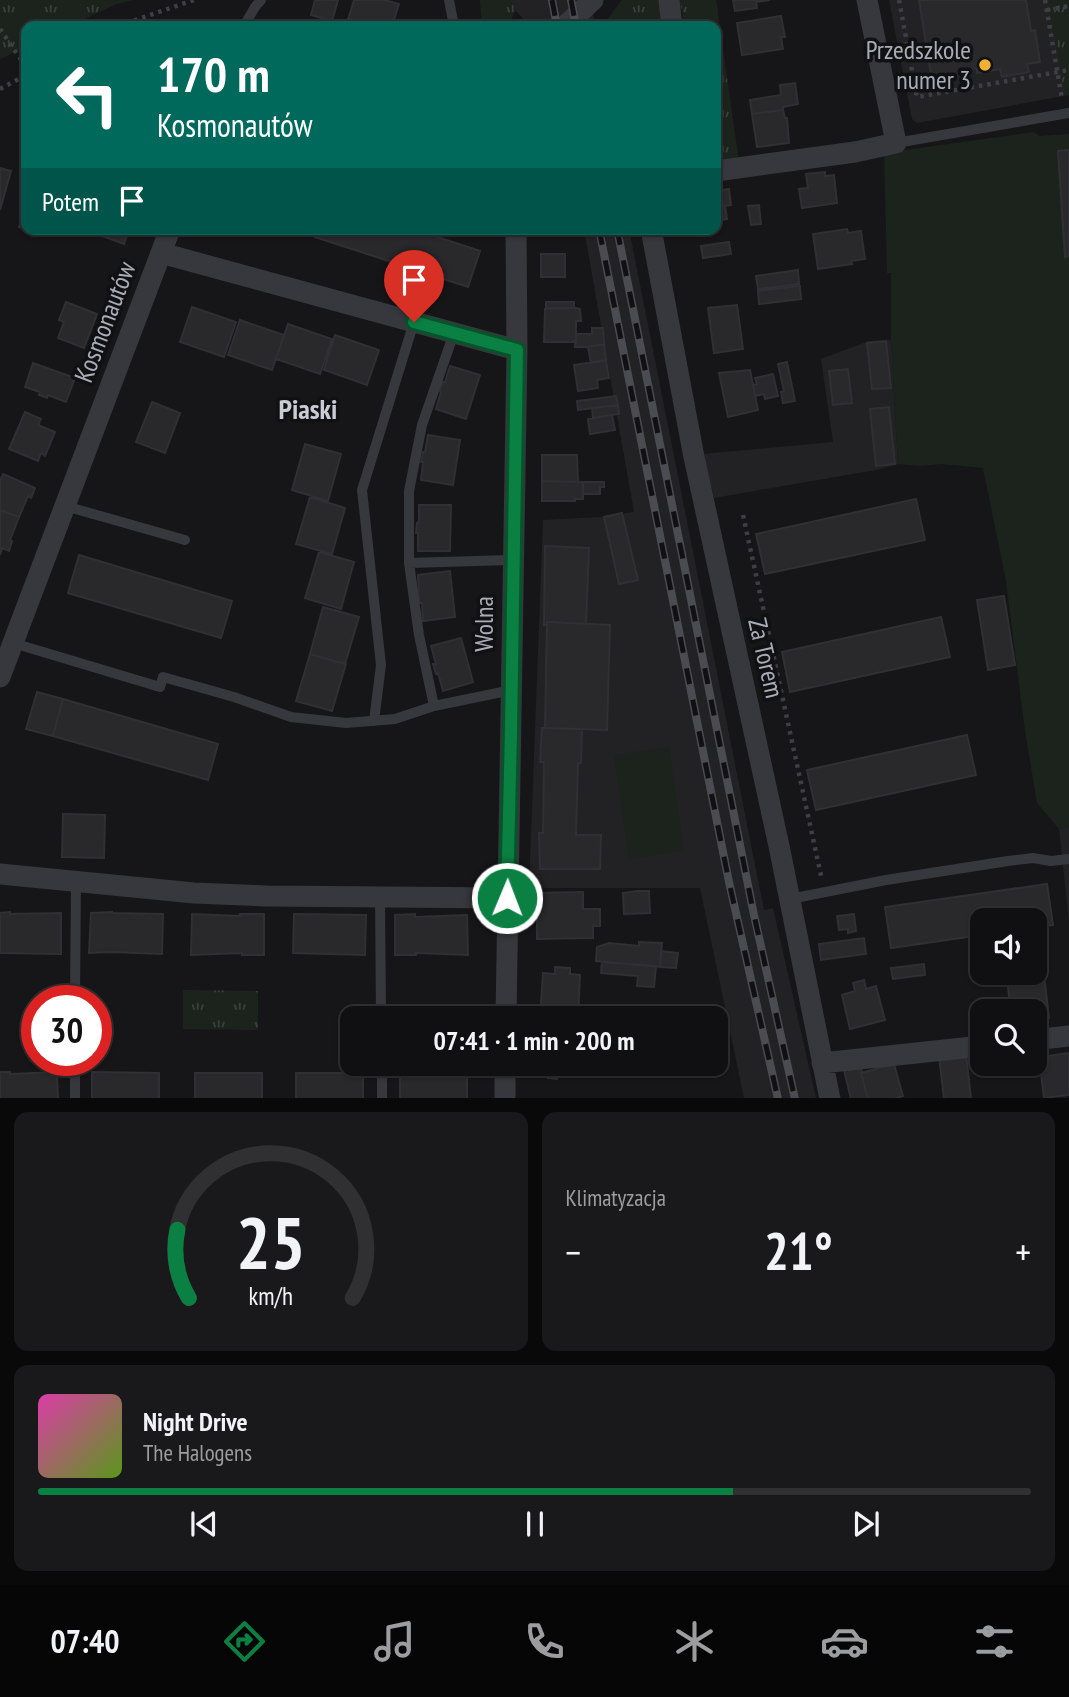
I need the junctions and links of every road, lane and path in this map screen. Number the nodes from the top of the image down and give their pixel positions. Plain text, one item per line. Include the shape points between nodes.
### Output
1 (194, 0) edge
2 (261, 0) edge
3 (449, 0) edge
4 (593, 0) edge
5 (669, 0) edge
6 (867, 0) edge
7 (899, 0) edge
8 (1045, 0) edge
9 (1069, 6) edge
10 (1047, 10) junction
11 (133, 21) edge
12 (247, 21) edge
13 (453, 21) edge
14 (570, 21) edge
15 (671, 21) edge
16 (0, 29) edge
17 (21, 60) edge
18 (1069, 70) edge
19 (1058, 72) junction
20 (21, 78) edge
21 (0, 89) edge
22 (1062, 97) dead end
23 (1069, 113) edge
24 (896, 143) junction
25 (721, 170) edge
26 (168, 235) edge
27 (516, 235) edge
28 (652, 235) edge
29 (161, 253) junction
30 (414, 322) junction
31 (454, 333) junction
32 (517, 350) junction
33 (65, 506) junction
34 (743, 515) dead end
35 (186, 540) dead end
36 (513, 560) junction
37 (409, 563) junction
38 (13, 643) junction
39 (0, 677) edge
40 (512, 690) junction
41 (434, 706) junction
42 (374, 721) junction
43 (1069, 859) edge
44 (0, 874) edge
45 (76, 882) junction
46 (825, 891) junction
47 (380, 897) junction
48 (507, 898) junction
49 (790, 899) junction
50 (75, 985) edge
51 (381, 1006) edge
52 (506, 1006) edge
53 (1069, 1036) edge
54 (1047, 1039) edge
55 (970, 1047) edge
56 (822, 1063) junction
57 (75, 1076) edge
58 (382, 1076) edge
59 (505, 1076) edge
60 (75, 1098) edge
61 (382, 1098) edge
62 (505, 1098) edge
63 (830, 1098) edge

1 - 11 path
2 - 12 lane
3 - 13 lane
4 - 14 street
5 - 15 street
6 - 24 street
7 - 19 path via 916,97
8 - 10 path
9 - 10 path
10 - 19 path
16 - 17 path
18 - 19 path
19 - 22 path
20 - 21 path
23 - 24 lane
24 - 25 street
26 - 29 street
27 - 32 street, Wolna
28 - 49 street, Za Torem via 694,457
29 - 30 street, Kosmonautów
29 - 33 street, Kosmonautów
30 - 31 street, Kosmonautów
30 - 42 lane via 362,490 380,664
31 - 32 street, Kosmonautów
31 - 37 lane via 419,438 409,491
32 - 36 street, Wolna
33 - 35 lane
33 - 38 street, Kosmonautów
34 - 46 path
36 - 37 lane
36 - 40 street, Wolna
37 - 41 lane
38 - 39 street, Kosmonautów
38 - 42 lane via 160,687 163,677 291,717
40 - 41 lane
40 - 48 street, Wolna
41 - 42 lane
43 - 46 lane via 1008,861
44 - 45 street
45 - 47 street via 194,893
45 - 50 lane
46 - 49 lane
47 - 48 street
47 - 51 lane
48 - 52 street, Wolna
49 - 56 street, Za Torem
53 - 54 street
55 - 56 street
56 - 63 street, Za Torem
57 - 60 lane
58 - 61 lane
59 - 62 street

